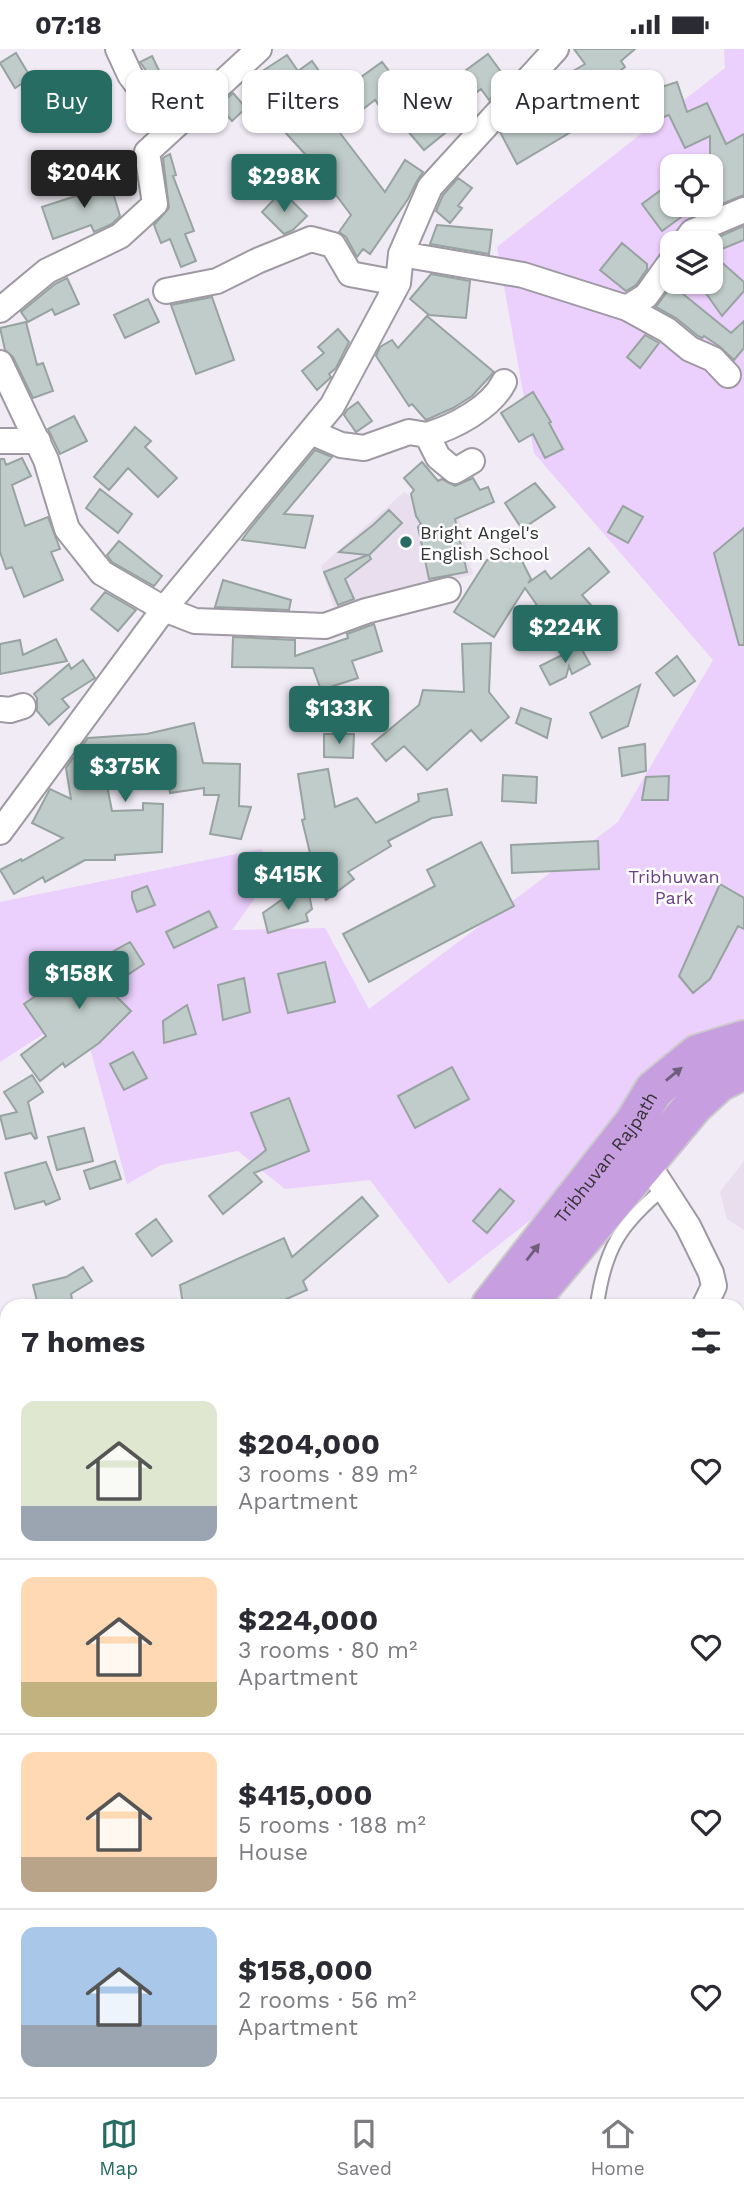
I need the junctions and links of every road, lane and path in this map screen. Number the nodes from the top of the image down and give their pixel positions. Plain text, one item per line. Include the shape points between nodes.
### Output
1 (118, 49) edge
2 (556, 49) edge
3 (251, 52) edge
4 (128, 70) edge
5 (228, 74) edge
6 (167, 133) edge
7 (744, 210) edge
8 (694, 231) edge
9 (401, 254) junction
10 (660, 277) edge
11 (397, 283) junction
12 (166, 291) dead end
13 (627, 308) junction
14 (0, 310) edge
15 (0, 363) edge
16 (728, 375) dead end
17 (504, 382) dead end
18 (311, 432) junction
19 (426, 435) junction
20 (0, 441) edge
21 (38, 441) junction
22 (472, 461) dead end
23 (448, 590) dead end
24 (164, 609) junction
25 (0, 832) edge
26 (744, 1040) edge
27 (744, 1070) edge
28 (654, 1176) junction
29 (496, 1299) edge
30 (532, 1299) edge
31 (598, 1299) edge
32 (708, 1299) edge

1 - 4 street
2 - 9 street via 430,187
3 - 5 street
6 - 14 street via 147,152 155,204 120,236 47,271
7 - 8 street
9 - 11 street
9 - 13 street via 523,275
10 - 13 street via 646,296
11 - 12 street via 350,274 333,244 311,239 217,281
11 - 18 street via 332,406
13 - 16 street via 713,359
15 - 21 street
17 - 19 street via 498,395 481,409
18 - 19 street via 341,445 364,447 409,432
18 - 24 street
19 - 22 street via 438,457 454,471
20 - 21 street
21 - 24 street via 67,529 102,573
23 - 24 street via 325,626 195,621
24 - 25 street
29 -> 26 highway, Tribhuvan Rajpath via 634,1123 654,1090 698,1054
27 - 28 highway, Tribhuvan Rajpath via 719,1082 694,1105
28 - 30 highway, Tribhuvan Rajpath
28 - 31 lane via 636,1212 615,1238
28 - 32 street via 688,1226 711,1273 714,1286

